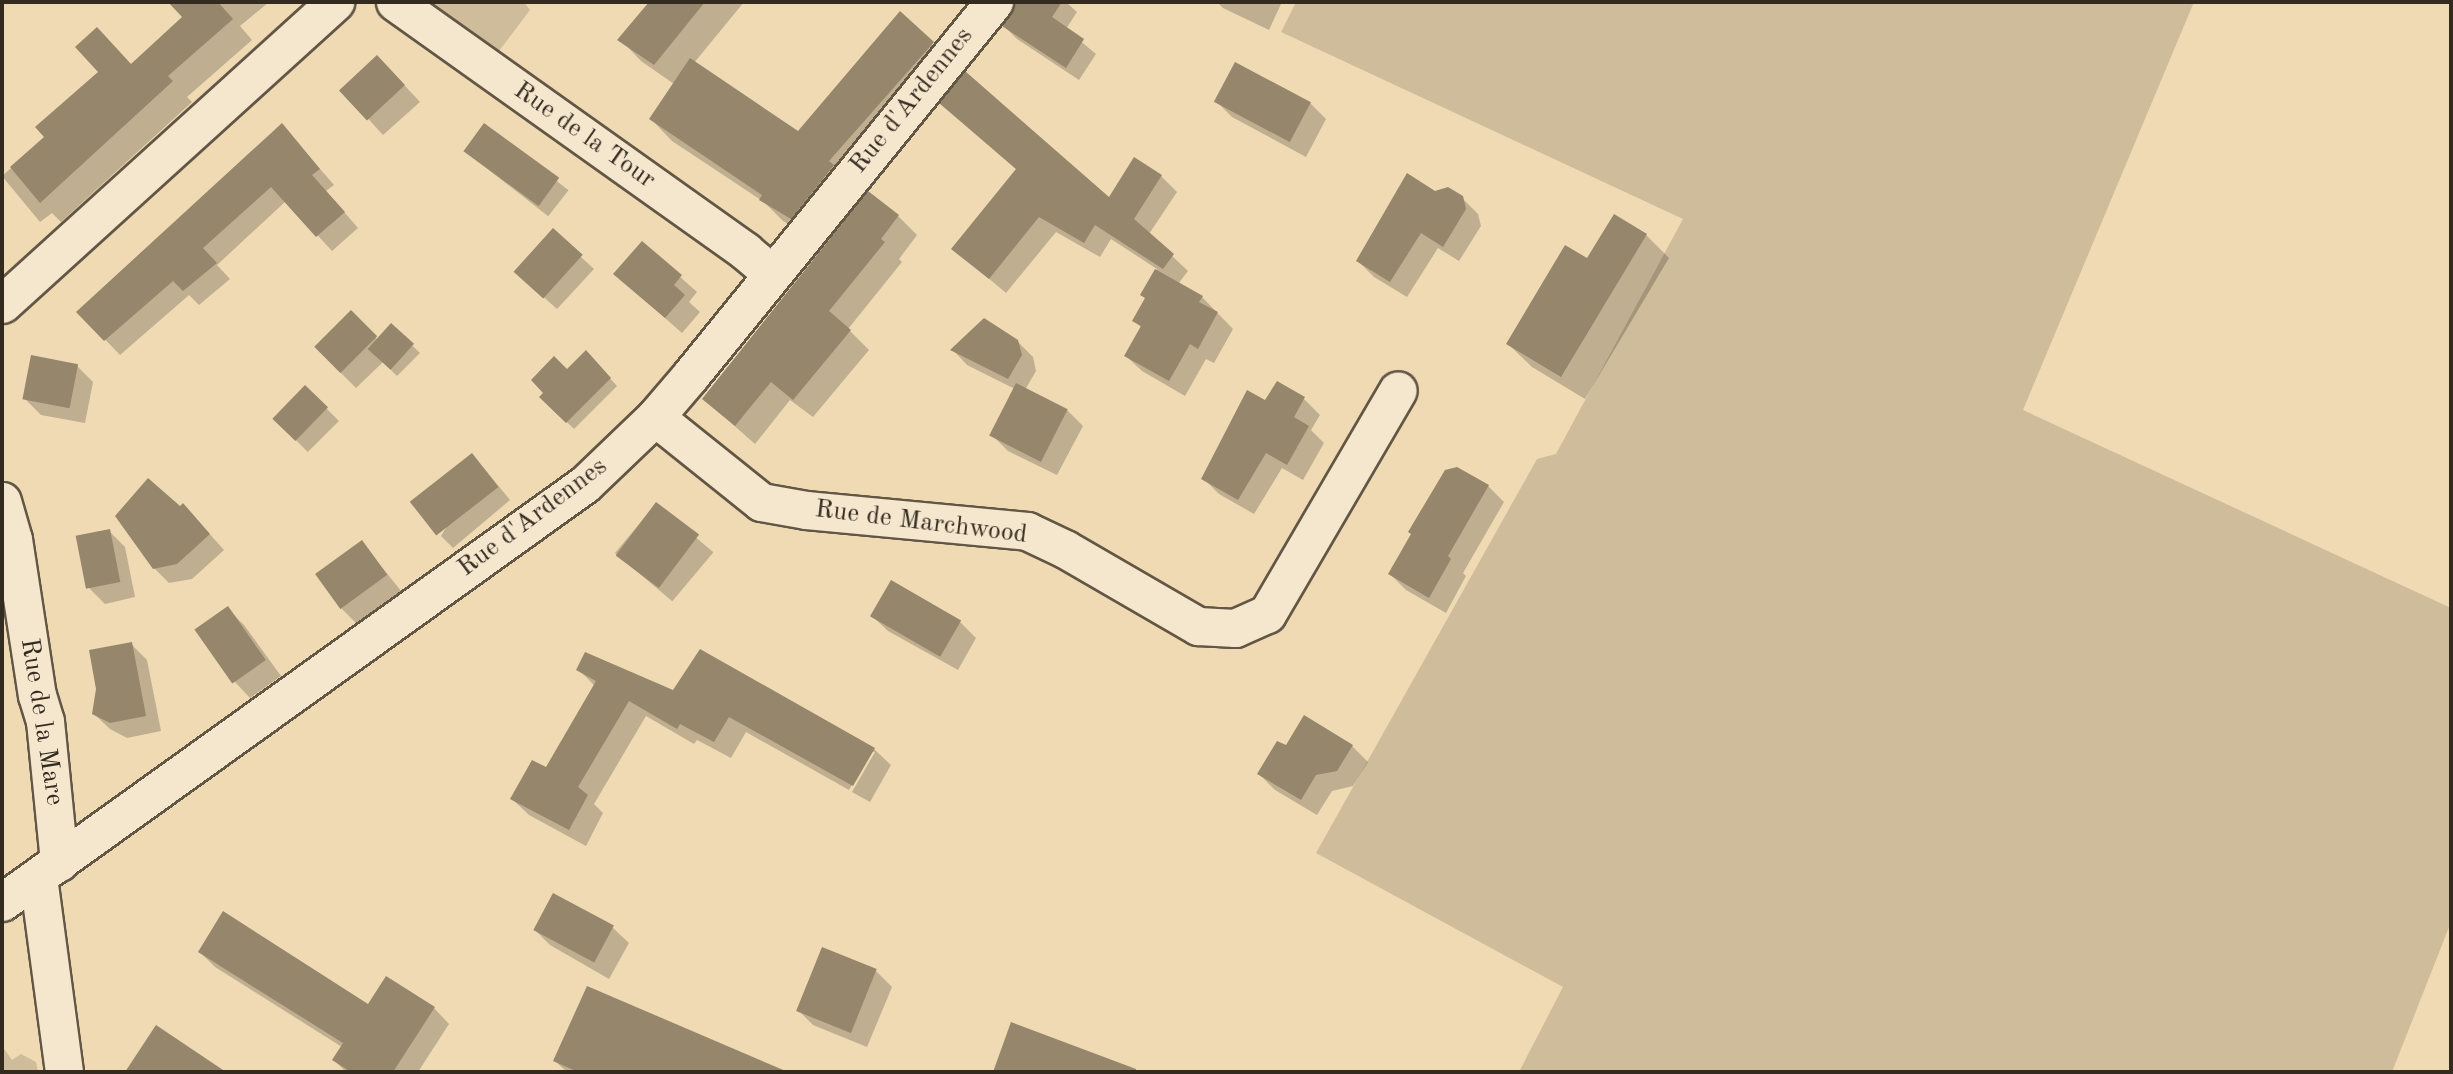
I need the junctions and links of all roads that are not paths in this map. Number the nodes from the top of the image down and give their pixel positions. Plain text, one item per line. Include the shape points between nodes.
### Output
1 (335, 2) edge
2 (395, 2) edge
3 (994, 2) edge
4 (771, 273) junction
5 (2, 304) edge
6 (1398, 390) dead end
7 (655, 417) junction
8 (2, 501) edge
9 (49, 869) junction
10 (2, 902) edge
11 (64, 1072) edge

1 - 5 street
2 - 4 street, Rue de la Tour
3 - 4 street, Rue d'Ardennes
4 - 7 street, Rue d'Ardennes
6 - 7 street, Rue de Marchwood via 1267,614 1236,628 1198,626 1027,531 761,502
7 - 9 street, Rue d'Ardennes via 585,484
8 - 9 street, Rue de la Mare via 13,539 45,721
9 - 10 street, Rue d'Ardennes
9 - 11 street, Rue de la Mare

